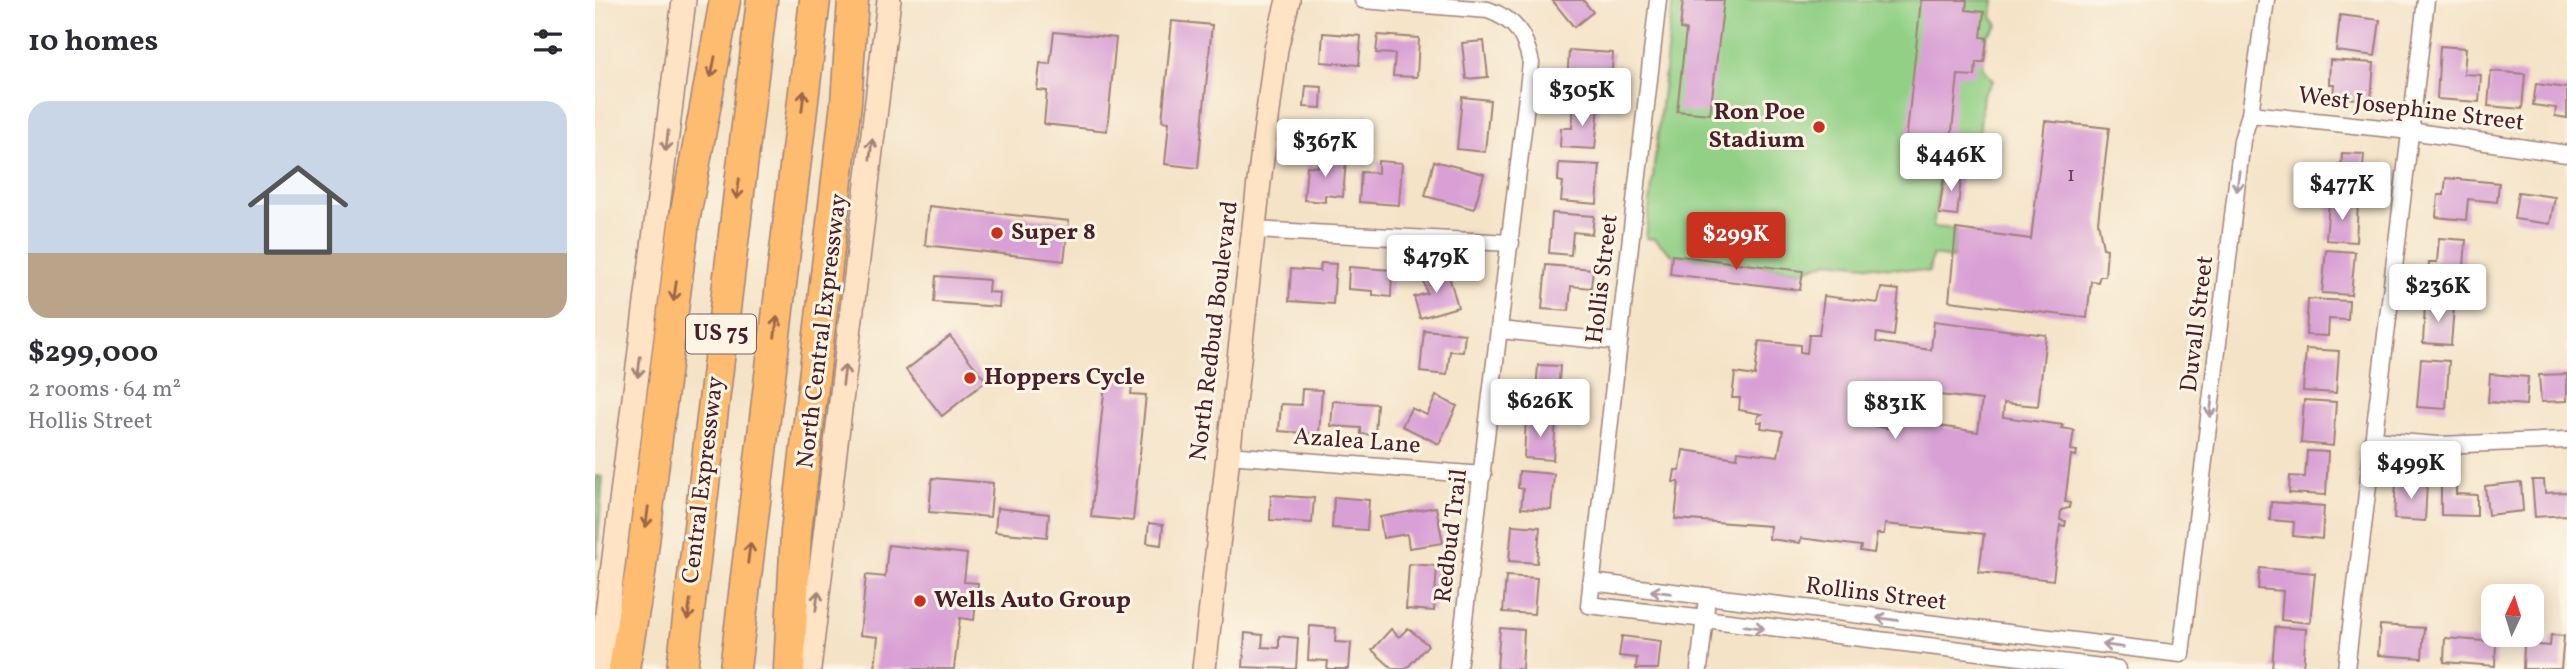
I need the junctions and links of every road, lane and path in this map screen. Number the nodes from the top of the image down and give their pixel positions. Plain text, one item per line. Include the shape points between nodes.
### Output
1 (684, 0) edge
2 (725, 0) edge
3 (762, 0) edge
4 (815, 0) edge
5 (853, 0) edge
6 (889, 0) edge
7 (1287, 0) edge
8 (1363, 0) edge
9 (1658, 0) edge
10 (2266, 0) edge
11 (2426, 0) edge
12 (2250, 114) junction
13 (2410, 131) junction
14 (2567, 154) edge
15 (1253, 230) junction
16 (1511, 243) junction
17 (1500, 330) junction
18 (1619, 342) junction
19 (2373, 440) junction
20 (2567, 440) edge
21 (1228, 455) junction
22 (1483, 475) junction
23 (1591, 582) junction
24 (1707, 598) junction
25 (1589, 605) joint
26 (1704, 621) junction
27 (2027, 636) junction
28 (2155, 651) junction
29 (2181, 654) joint
30 (2023, 664) edge
31 (600, 669) edge
32 (624, 669) edge
33 (682, 669) edge
34 (735, 669) edge
35 (789, 669) edge
36 (809, 669) edge
37 (1204, 669) edge
38 (1458, 669) edge
39 (1699, 669) edge
40 (2118, 669) edge
41 (2154, 669) edge
42 (2346, 669) edge

1 -> 31 main road
2 -> 32 highway via 684,222 641,574
3 -> 33 highway, Central Expressway / US 75
34 -> 4 highway, US 75
5 - 35 highway via 846,103 796,531
36 -> 6 main road, North Central Expressway
7 - 15 main road, North Redbud Boulevard via 1276,49
8 - 16 street, Redbud Trail via 1488,10 1515,23 1524,35 1531,63
9 - 18 street, Hollis Street
10 - 12 street, Duvall Street
11 - 13 street
12 - 13 street, West Josephine Street
12 -> 29 street, Duvall Street via 2242,140
13 - 14 street, West Josephine Street
13 - 19 street
15 - 16 street
15 - 21 main road, North Redbud Boulevard
16 - 17 street, Redbud Trail
17 - 18 street
17 - 22 street, Redbud Trail
18 - 23 street, Hollis Street
19 - 20 street via 2438,445
19 - 42 street
21 - 22 street, Azalea Lane
21 - 37 main road, North Redbud Boulevard
22 - 38 street, Redbud Trail
24 -> 23 street, Rollins Street
23 - 25 street, Hollis Street
24 - 26 street
27 -> 24 street, Rollins Street
25 - 26 street, Rollins Street
26 -> 30 street, Rollins Street
26 - 39 street
28 -> 27 street, Rollins Street
27 - 30 street
28 - 29 street, Rollins Street
28 - 41 street
30 - 40 street, Rollins Street

